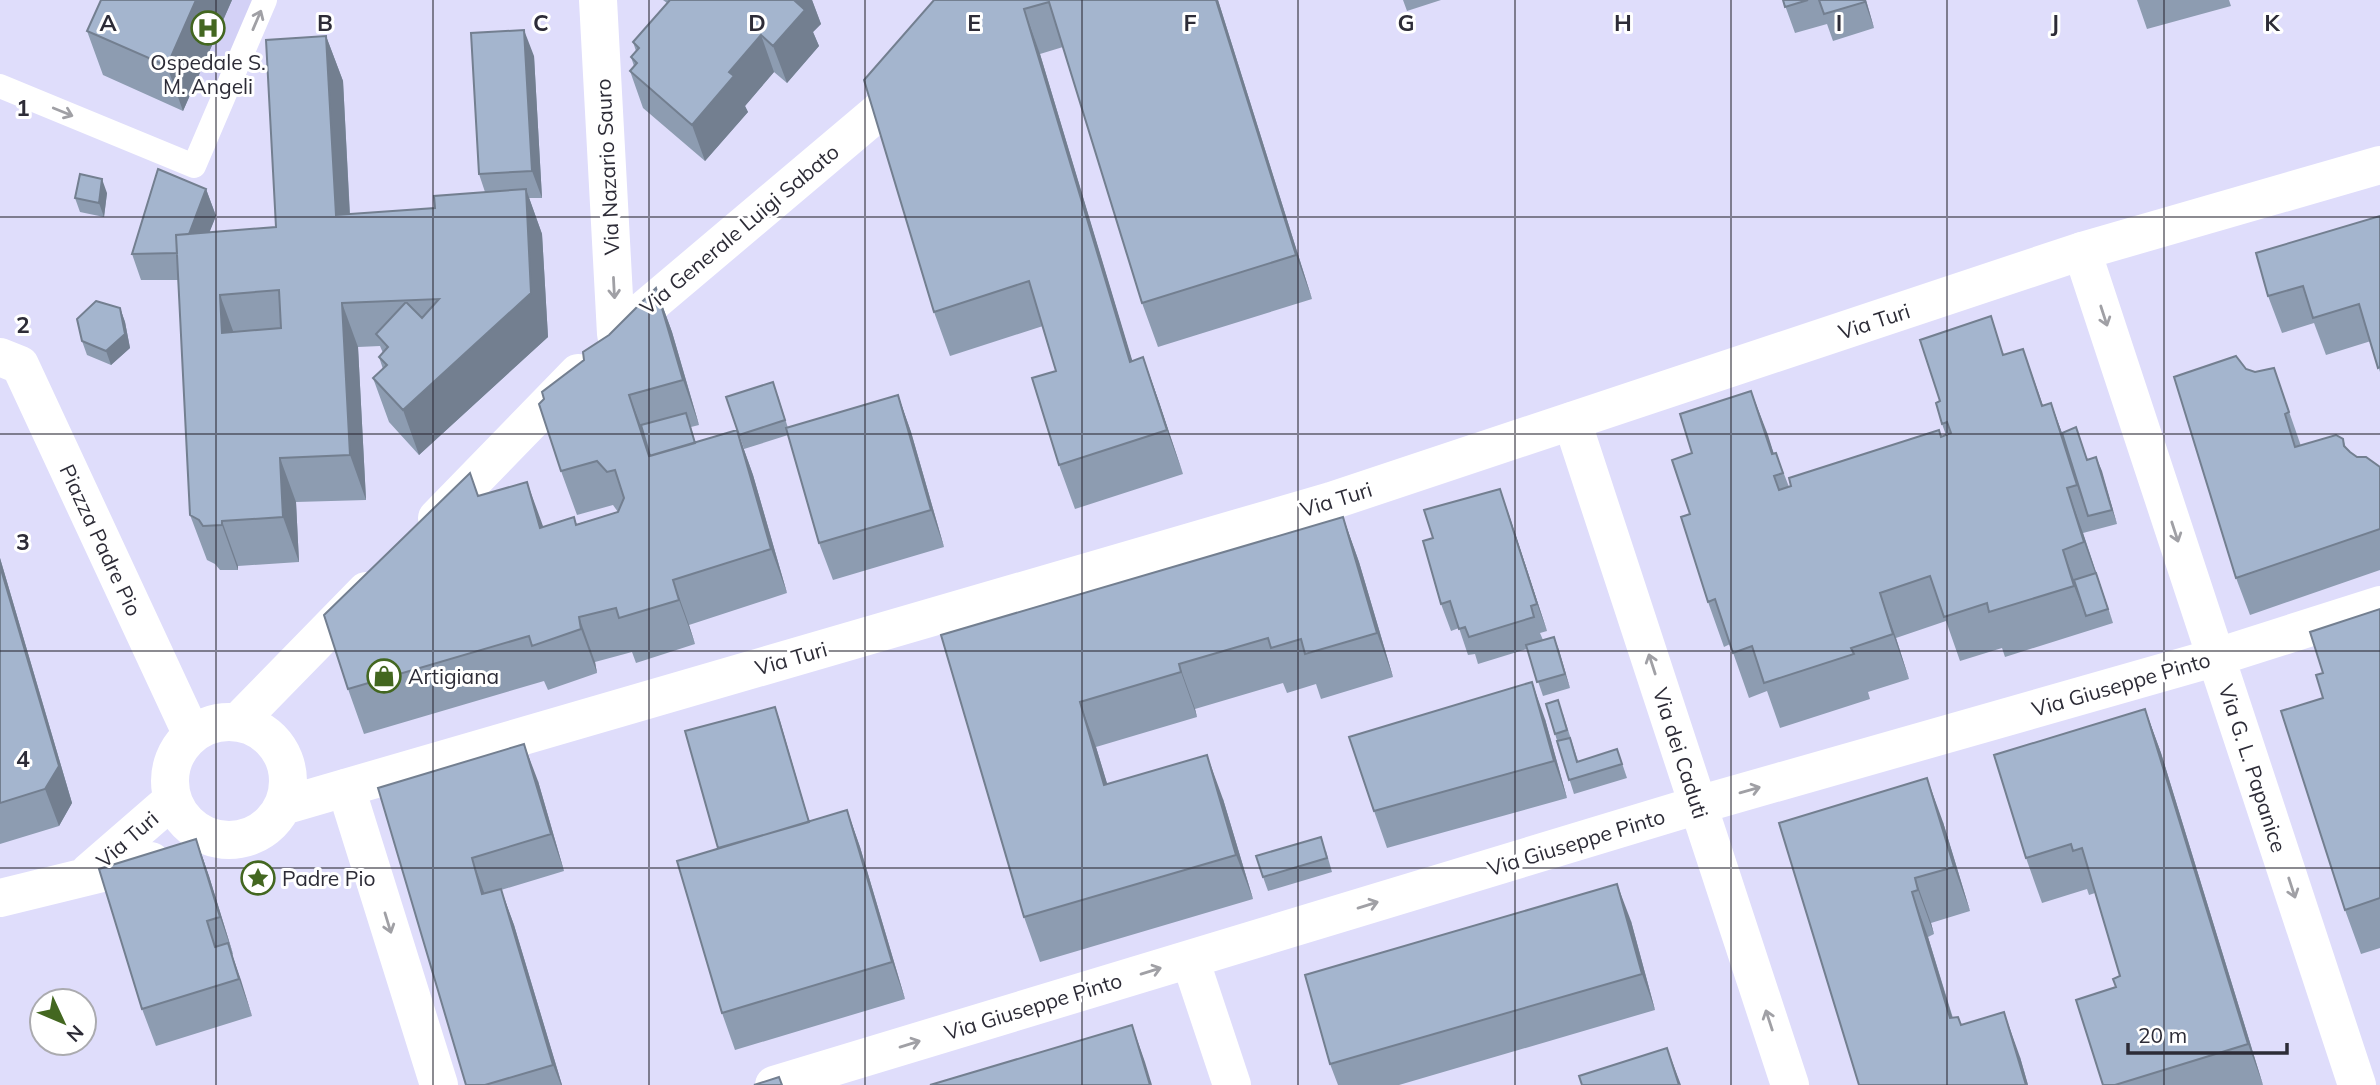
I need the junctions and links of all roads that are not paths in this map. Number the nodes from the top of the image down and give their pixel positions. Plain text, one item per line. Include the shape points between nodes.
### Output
1 (265, 0) edge
2 (598, 0) edge
3 (967, 0) edge
4 (0, 86) edge
5 (2380, 165) edge
6 (2082, 251) junction
7 (616, 334) junction
8 (0, 357) edge
9 (1572, 421) junction
10 (2380, 605) edge
11 (2217, 657) junction
12 (238, 722) junction
13 (192, 735) junction
14 (346, 788) junction
15 (172, 800) junction
16 (1698, 805) junction
17 (283, 806) junction
18 (240, 839) junction
19 (83, 878) junction
20 (0, 898) edge
21 (1190, 959) junction
22 (860, 1073) edge
23 (439, 1085) edge
24 (774, 1085) edge
25 (1231, 1085) edge
26 (1790, 1085) edge
27 (2357, 1085) edge

4 -> 1 lane via 194,166
2 -> 7 street, Via Nazario Sauro
3 - 7 street, Via Generale Luigi Sabato via 896,97
5 - 6 street, Via Turi
6 - 9 street, Via Turi
6 -> 11 street, Via G. L. Papanice
7 - 12 street, Via Generale Luigi Sabato
8 - 13 street, Piazza Padre Pio via 20,365
9 - 14 street, Via Turi via 1331,501
16 -> 9 street, Via dei Caduti
10 - 11 street, Via Giuseppe Pinto
16 -> 11 street, Via Giuseppe Pinto
11 -> 27 street, Via G. L. Papanice
12 - 13 street via 206,726
12 - 17 street via 256,728 282,753 288,789
13 - 15 street via 179,748 172,765
14 - 17 street, Via Turi
14 -> 23 street
15 - 18 street via 192,828 223,840
15 - 19 street, Via Turi
21 -> 16 street, Via Giuseppe Pinto
26 -> 16 street, Via dei Caduti
17 - 18 street via 265,827
18 - 19 street, Via Turi
19 - 20 street, Via Turi
22 -> 21 street, Via Giuseppe Pinto
21 - 25 street
22 - 24 street, Via Giuseppe Pinto

